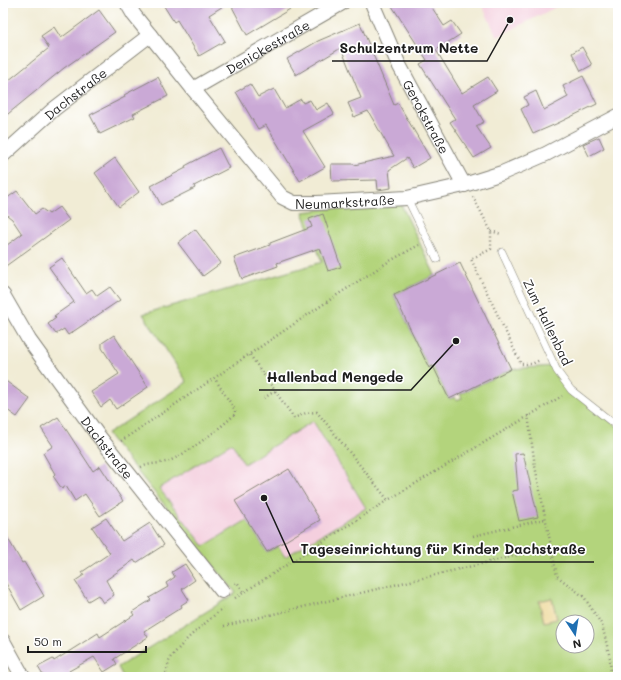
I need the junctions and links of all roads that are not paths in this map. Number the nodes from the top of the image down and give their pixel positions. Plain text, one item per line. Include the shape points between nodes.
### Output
1 (127, 3) edge
2 (342, 3) edge
3 (372, 3) edge
4 (150, 35) junction
5 (193, 90) junction
6 (618, 116) edge
7 (3, 155) edge
8 (464, 185) junction
9 (407, 198) junction
10 (502, 252) dead end
11 (437, 259) dead end
12 (3, 295) edge
13 (618, 427) edge
14 (227, 598) road end
15 (3, 641) edge
16 (23, 677) edge

1 - 4 street, Neumarkstraße
2 - 5 street, Denickestraße
3 - 8 street, Gerokstraße via 398,63
4 - 5 street, Neumarkstraße
4 - 7 street, Dachstraße via 54,109
5 - 9 street, Neumarkstraße via 282,196 294,203
6 - 8 street, Neumarkstraße via 546,154
8 - 9 street, Neumarkstraße
9 - 11 lane
10 - 13 lane, Zum Hallenbad via 557,371 571,390
12 - 14 street, Dachstraße via 29,340 109,450
15 - 16 street

